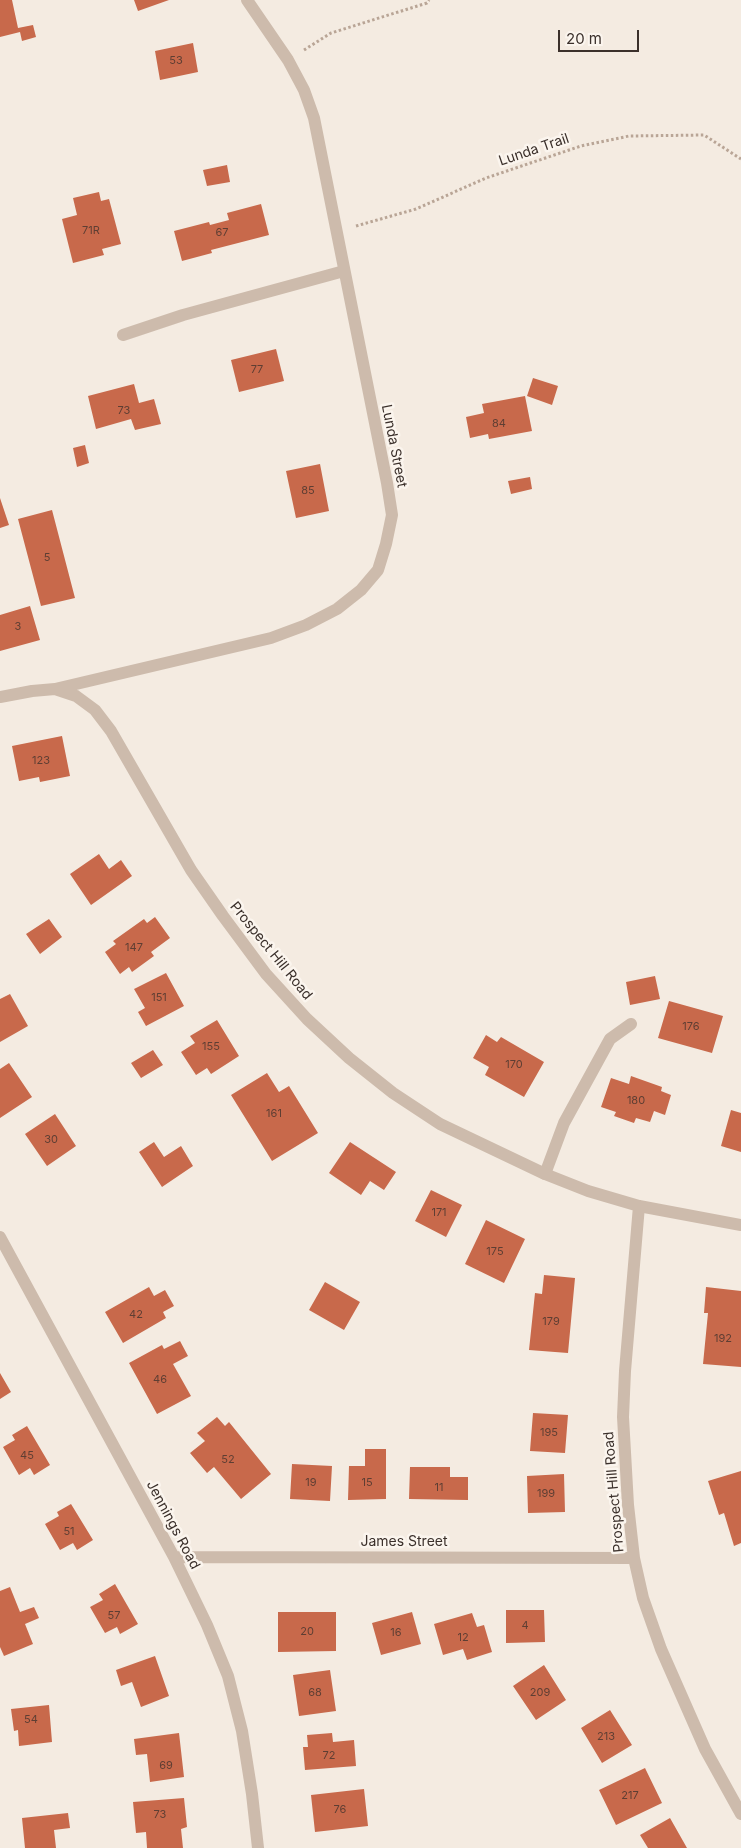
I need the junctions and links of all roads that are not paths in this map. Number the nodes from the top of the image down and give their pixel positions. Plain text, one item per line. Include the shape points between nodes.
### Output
1 (247, 0) edge
2 (344, 272) junction
3 (124, 335) dead end
4 (55, 689) junction
5 (0, 697) edge
6 (631, 1024) dead end
7 (545, 1174) junction
8 (639, 1206) junction
9 (741, 1225) edge
10 (0, 1237) edge
11 (174, 1557) junction
12 (634, 1558) junction
13 (741, 1814) edge
14 (258, 1848) edge

1 - 2 street, Lunda Street via 288,60 314,118
2 - 3 street via 183,315
2 - 4 street, Lunda Street via 392,514 378,570 361,590 337,609 271,638
4 - 5 street, Prospect Hill Road
4 - 7 street, Prospect Hill Road via 76,696 95,710 111,730 196,877 266,974 307,1019 349,1058 440,1124
6 - 7 street via 610,1039 564,1123
7 - 8 street, Prospect Hill Road
8 - 9 street, Prospect Hill Road
8 - 12 street, Prospect Hill Road via 623,1417
10 - 11 street, Jennings Road
11 - 12 street, James Street
11 - 14 street, Jennings Road via 228,1676 242,1731
12 - 13 street, Prospect Hill Road via 643,1598 674,1681 705,1749

